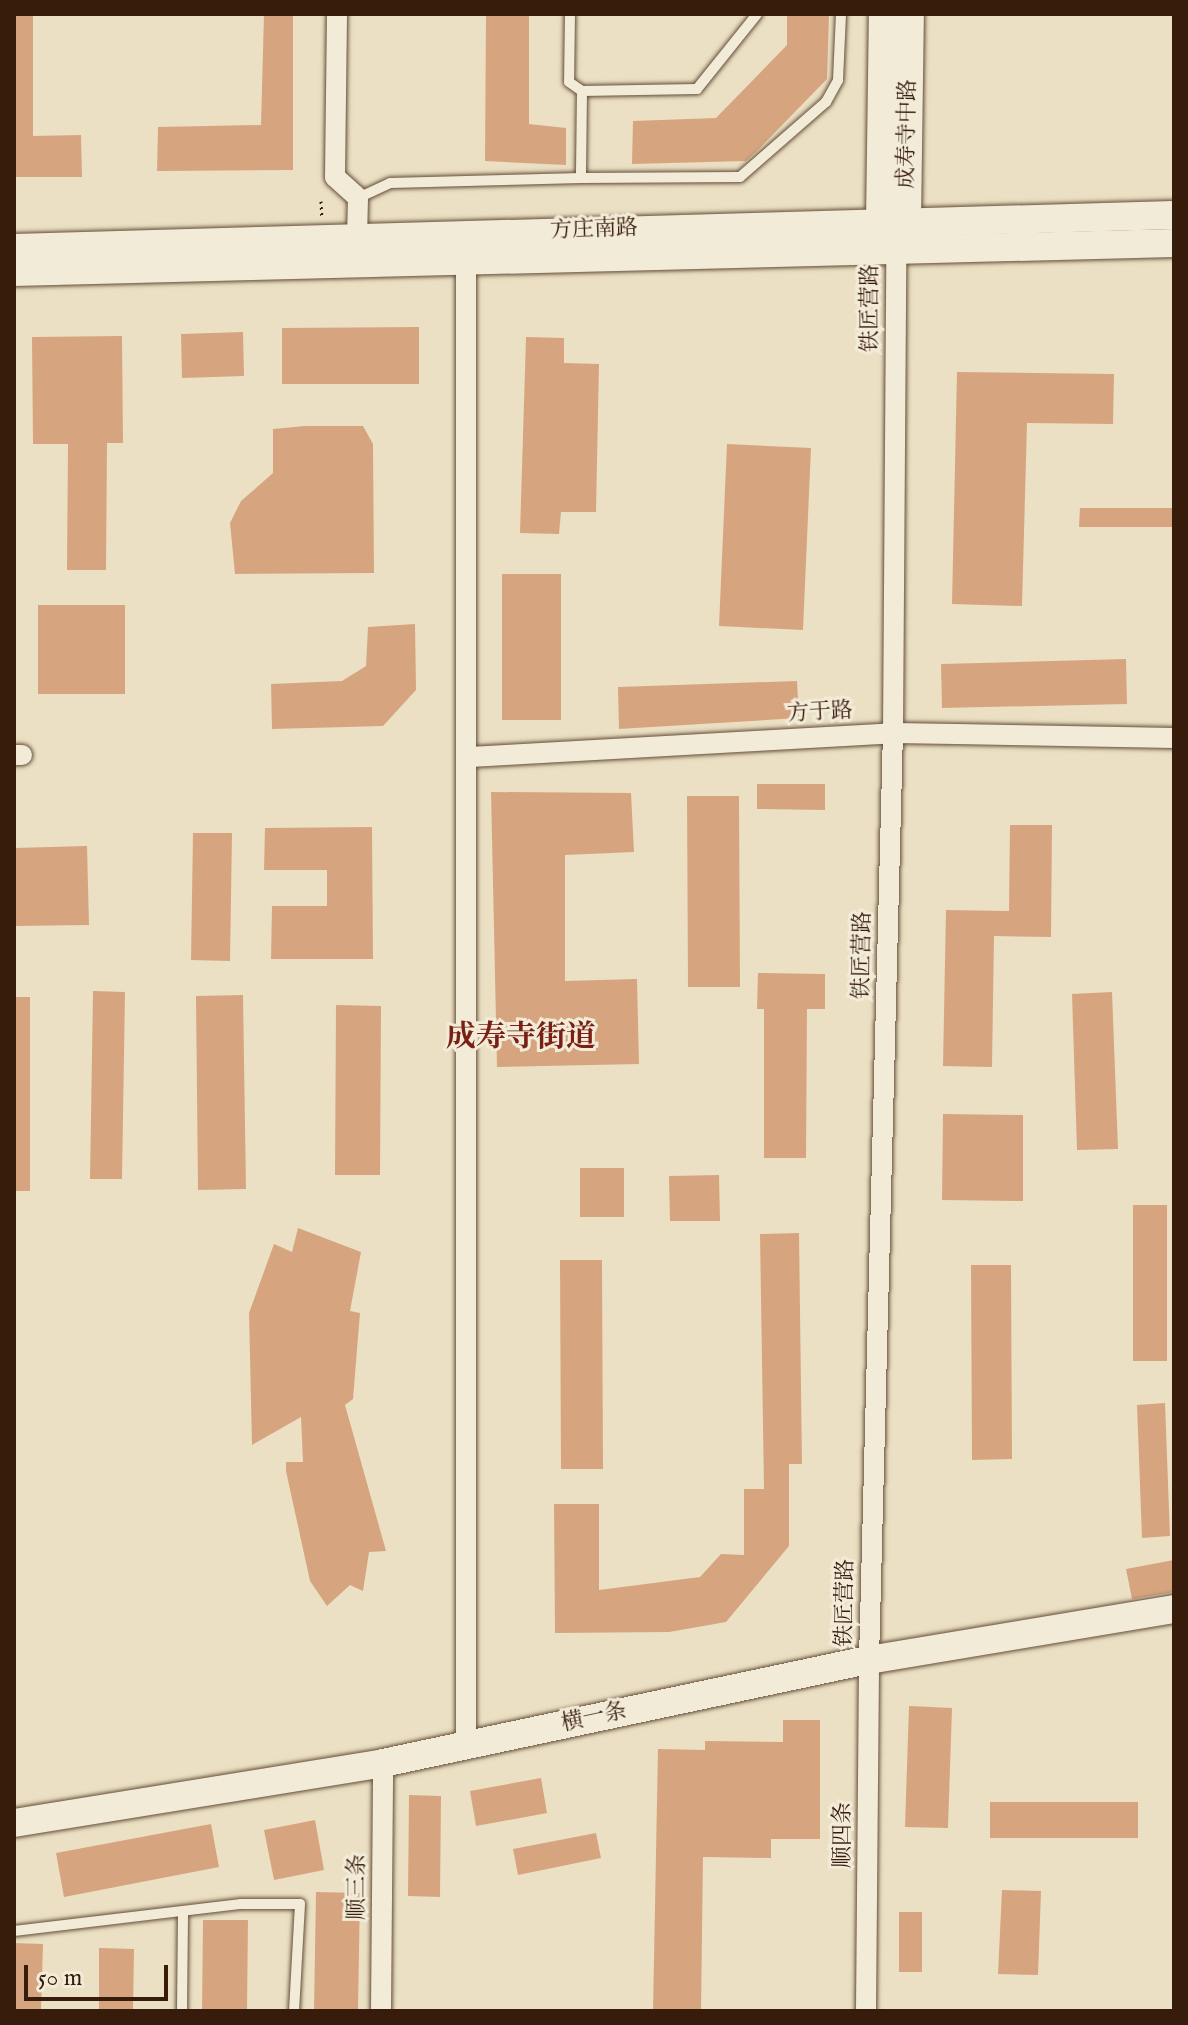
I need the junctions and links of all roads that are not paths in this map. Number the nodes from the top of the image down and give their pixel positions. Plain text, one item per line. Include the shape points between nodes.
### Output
1 (337, 14) edge
2 (570, 14) edge
3 (757, 14) edge
4 (841, 14) edge
5 (883, 14) edge
6 (910, 14) edge
7 (582, 91) junction
8 (581, 178) junction
9 (358, 198) junction
10 (1174, 215) edge
11 (894, 222) junction
12 (357, 238) junction
13 (1174, 243) edge
14 (14, 248) edge
15 (896, 252) junction
16 (466, 259) junction
17 (14, 272) edge
18 (893, 733) junction
19 (1174, 738) edge
20 (470, 757) junction
21 (1174, 1609) edge
22 (869, 1660) junction
23 (466, 1746) junction
24 (383, 1763) junction
25 (14, 1823) edge
26 (183, 1914) junction
27 (14, 1931) edge
28 (182, 2011) edge
29 (294, 2011) edge
30 (381, 2011) edge
31 (866, 2011) edge

1 - 9 street via 335,177
2 - 7 lane via 569,82
3 - 7 lane via 697,89
4 - 8 lane via 838,80 826,102 740,177
5 - 11 main road, 成寿寺中路
6 - 11 main road, 成寿寺中路
7 - 8 lane
8 - 9 lane via 390,183
9 - 12 street
10 - 11 main road, 方庄南路
11 - 12 main road, 方庄南路
11 - 15 main road, 成寿寺中路
12 - 14 main road, 方庄南路
13 - 15 main road, 方庄南路
15 - 16 main road, 方庄南路
15 - 18 street, 铁匠营路
16 - 17 main road, 方庄南路
16 - 20 street
18 - 19 street, 方于路
18 - 20 street, 方于路
18 - 22 street, 铁匠营路
20 - 23 street
21 - 22 main road, 横一条
22 - 23 main road, 横一条
22 - 31 street, 顺四条
23 - 24 main road, 横一条
24 - 25 main road, 横一条
24 - 30 street, 顺三条
26 - 27 lane
26 - 28 lane
26 - 29 lane via 241,1904 300,1904

